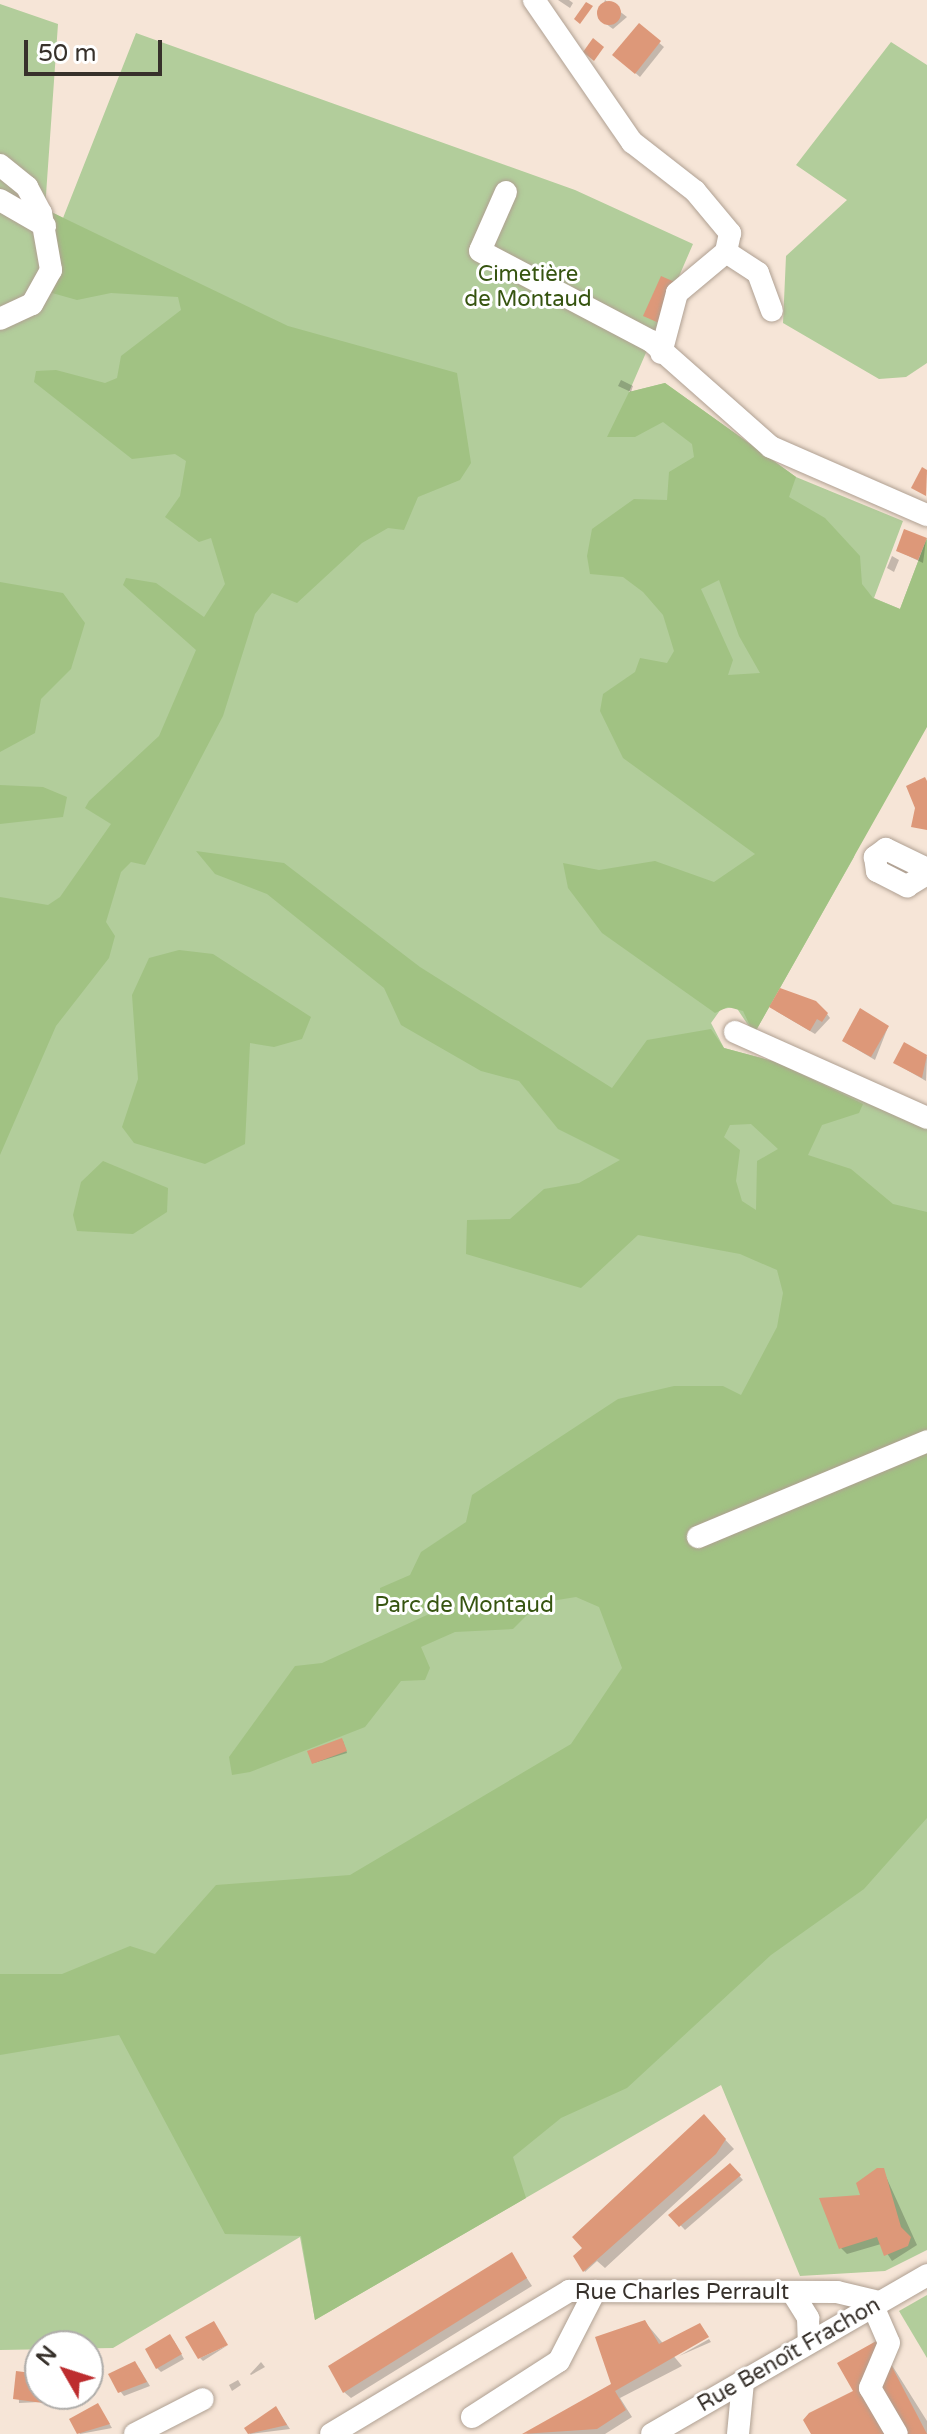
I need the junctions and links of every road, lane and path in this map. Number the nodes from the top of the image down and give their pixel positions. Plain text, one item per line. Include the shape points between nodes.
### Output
1 (534, 0) edge
2 (0, 165) edge
3 (506, 192) dead end
4 (0, 200) edge
5 (45, 226) junction
6 (726, 252) junction
7 (772, 311) dead end
8 (0, 319) edge
9 (661, 353) junction
10 (927, 515) edge
11 (735, 1032) dead end
12 (927, 1118) edge
13 (927, 1441) edge
14 (698, 1537) dead end
15 (927, 2275) edge
16 (595, 2291) junction
17 (792, 2292) junction
18 (876, 2304) junction
19 (809, 2342) junction
20 (743, 2382) junction
21 (203, 2399) dead end
22 (472, 2417) dead end
23 (135, 2434) edge
24 (331, 2434) edge
25 (652, 2434) edge
26 (738, 2434) edge
27 (897, 2434) edge

1 - 6 street via 632,142 726,224
2 - 5 street via 27,187
3 - 9 street via 480,251 651,341
4 - 5 street
5 - 8 street via 46,285 25,309
6 - 7 street via 758,273
6 - 9 street via 677,293
9 - 10 street via 771,447
11 - 12 street
13 - 14 street
15 - 18 street, Rue Benoît Frachon
16 - 17 street, Rue Charles Perrault
16 - 22 street via 559,2361
16 - 24 street, Rue Charles Perrault via 569,2291
17 - 18 street, Rue Charles Perrault
17 - 19 street via 808,2318
18 - 19 street, Rue Benoît Frachon
18 - 27 street via 889,2343 870,2388
19 - 20 street, Rue Benoît Frachon
20 - 25 street, Rue Benoît Frachon
20 - 26 street
21 - 23 street

